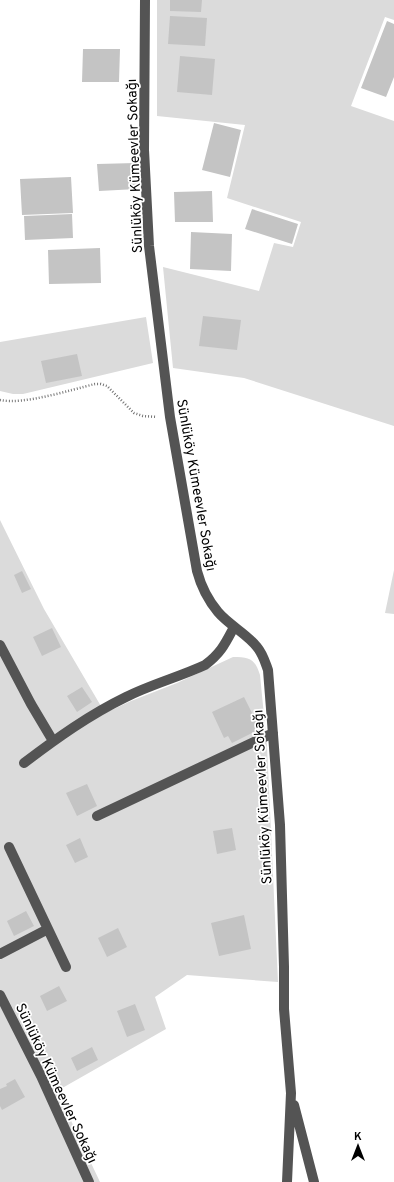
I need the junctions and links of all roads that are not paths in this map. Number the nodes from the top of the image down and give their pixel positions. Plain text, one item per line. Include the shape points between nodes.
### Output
1 (144, 0) edge
2 (234, 627) junction
3 (0, 645) edge
4 (273, 732) junction
5 (53, 741) junction
6 (24, 763) dead end
7 (97, 816) dead end
8 (9, 847) dead end
9 (48, 929) junction
10 (0, 954) edge
11 (66, 967) dead end
12 (0, 995) edge
13 (291, 1093) junction
14 (89, 1182) edge
15 (287, 1182) edge
16 (314, 1182) edge

1 - 2 street, Sünlüköy Kümeevler Sokağı via 144,150 149,246 170,418 197,571 208,599
2 - 4 street, Sünlüköy Kümeevler Sokağı via 257,646 263,655 268,670
2 - 5 street via 222,650 205,665 108,706
3 - 5 street
4 - 7 street
4 - 13 street, Sünlüköy Kümeevler Sokağı via 280,825 284,1009
5 - 6 street
8 - 9 street
9 - 10 street
9 - 11 street
12 - 14 street, Sünlüköy Kümeevler Sokağı via 41,1076
13 - 15 street, Sünlüköy Kümeevler Sokağı
13 - 16 street, Sünlüköy Kümeevler Sokağı

